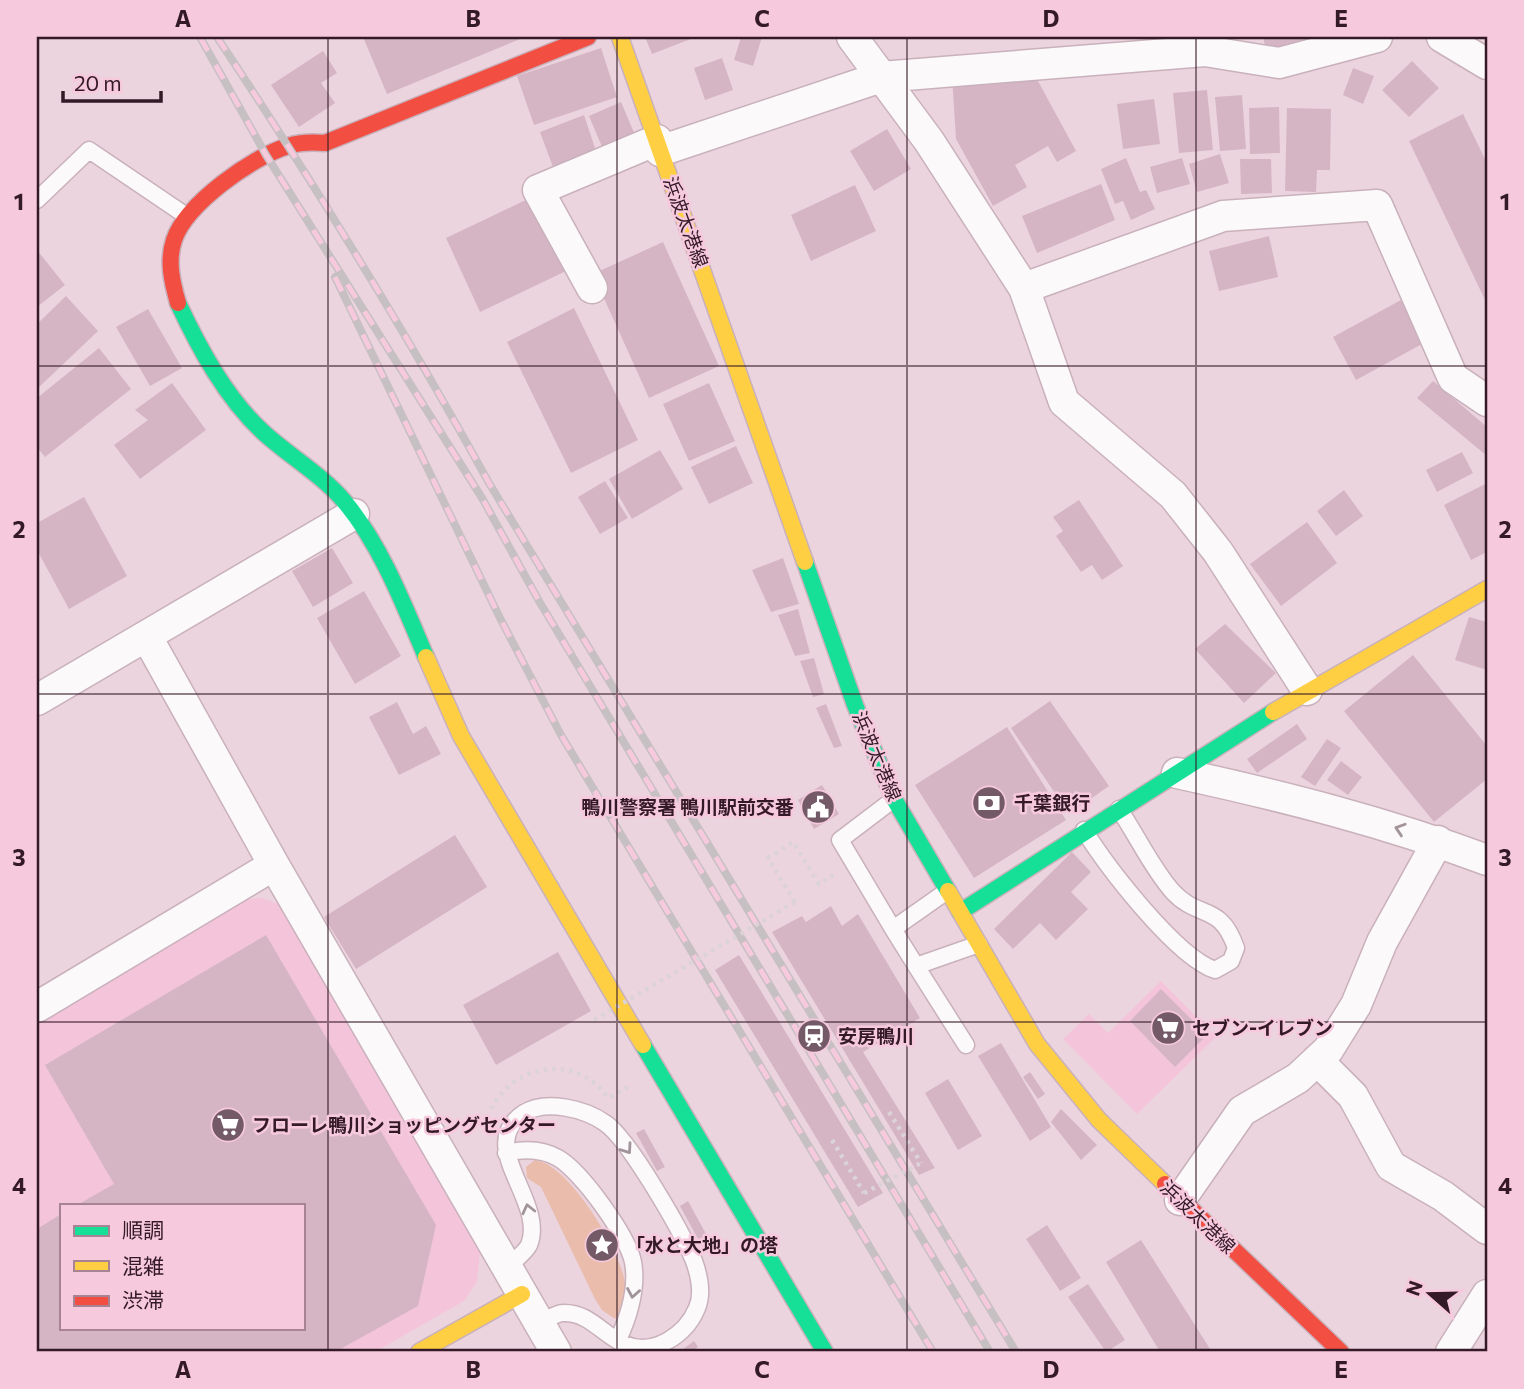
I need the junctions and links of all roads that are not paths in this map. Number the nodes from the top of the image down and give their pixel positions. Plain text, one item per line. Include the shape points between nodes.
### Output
1 (588, 37) edge
2 (620, 37) edge
3 (852, 37) edge
4 (1377, 37) edge
5 (1442, 37) edge
6 (1487, 64) edge
7 (881, 77) junction
8 (658, 145) junction
9 (37, 200) edge
10 (185, 215) junction
11 (592, 288) dead end
12 (1024, 288) junction
13 (1487, 401) edge
14 (354, 514) junction
15 (1487, 589) edge
16 (147, 637) junction
17 (1307, 690) junction
18 (37, 700) edge
19 (1177, 774) junction
20 (894, 800) junction
21 (1119, 809) junction
22 (1084, 830) junction
23 (1438, 841) junction
24 (1487, 860) edge
25 (274, 865) junction
26 (947, 891) junction
27 (960, 912) junction
28 (893, 929) junction
29 (979, 944) junction
30 (916, 966) junction
31 (37, 1007) edge
32 (965, 1045) dead end
33 (1317, 1060) junction
34 (506, 1153) junction
35 (1180, 1200) junction
36 (1487, 1229) edge
37 (507, 1268) junction
38 (522, 1294) junction
39 (1487, 1295) edge
40 (539, 1324) junction
41 (618, 1340) junction
42 (419, 1352) edge
43 (556, 1352) edge
44 (825, 1352) edge
45 (1341, 1352) edge
46 (1451, 1352) edge

1 - 10 street via 325,143 287,143 209,193
2 - 8 street, 浜波太港線
3 - 7 street
4 - 7 street via 1279,63 1205,51
5 - 6 street
7 - 8 street
7 - 12 street via 929,141
8 - 11 street via 538,190
8 - 20 street, 浜波太港線 via 855,705
9 - 10 lane via 89,150
10 - 14 street via 170,253 171,285 180,313 251,420 322,478
12 - 13 street via 1223,216 1377,205 1454,378
12 - 17 street via 1064,402 1174,495 1218,552
14 - 16 street
14 - 44 street via 424,651 461,736
15 - 17 street
16 - 18 street
16 - 25 street
17 - 19 street
19 - 21 street
23 -> 19 street via 1301,800
20 - 26 street, 浜波太港線
20 - 28 lane via 839,840
21 - 22 street
21 - 22 lane via 1172,891 1186,903 1216,915 1230,932 1236,948 1231,961 1215,970 1187,953 1112,872
22 - 27 street
23 - 24 street
23 - 33 street via 1382,942 1356,1005
25 - 31 street
25 - 37 street
26 - 27 street, 浜波太港線
26 - 28 lane
27 - 29 street, 浜波太港線
28 - 30 lane
29 - 30 lane
29 - 35 street, 浜波太港線 via 1037,1044 1065,1082
30 - 32 lane
33 - 35 street via 1298,1078 1242,1111
33 - 36 street via 1353,1096 1391,1166
37 -> 34 lane via 528,1247 532,1227 524,1191
34 -> 41 lane via 542,1152 568,1166 622,1236 633,1259 635,1281
34 -> 41 lane via 514,1122 525,1112 541,1107 567,1109 607,1124 654,1188 694,1261 698,1307 687,1328 659,1346 637,1347
35 - 45 street, 浜波太港線
37 - 38 street
38 - 40 street
38 - 42 street
39 - 46 street
40 - 41 lane via 562,1313 578,1316
40 - 43 street

